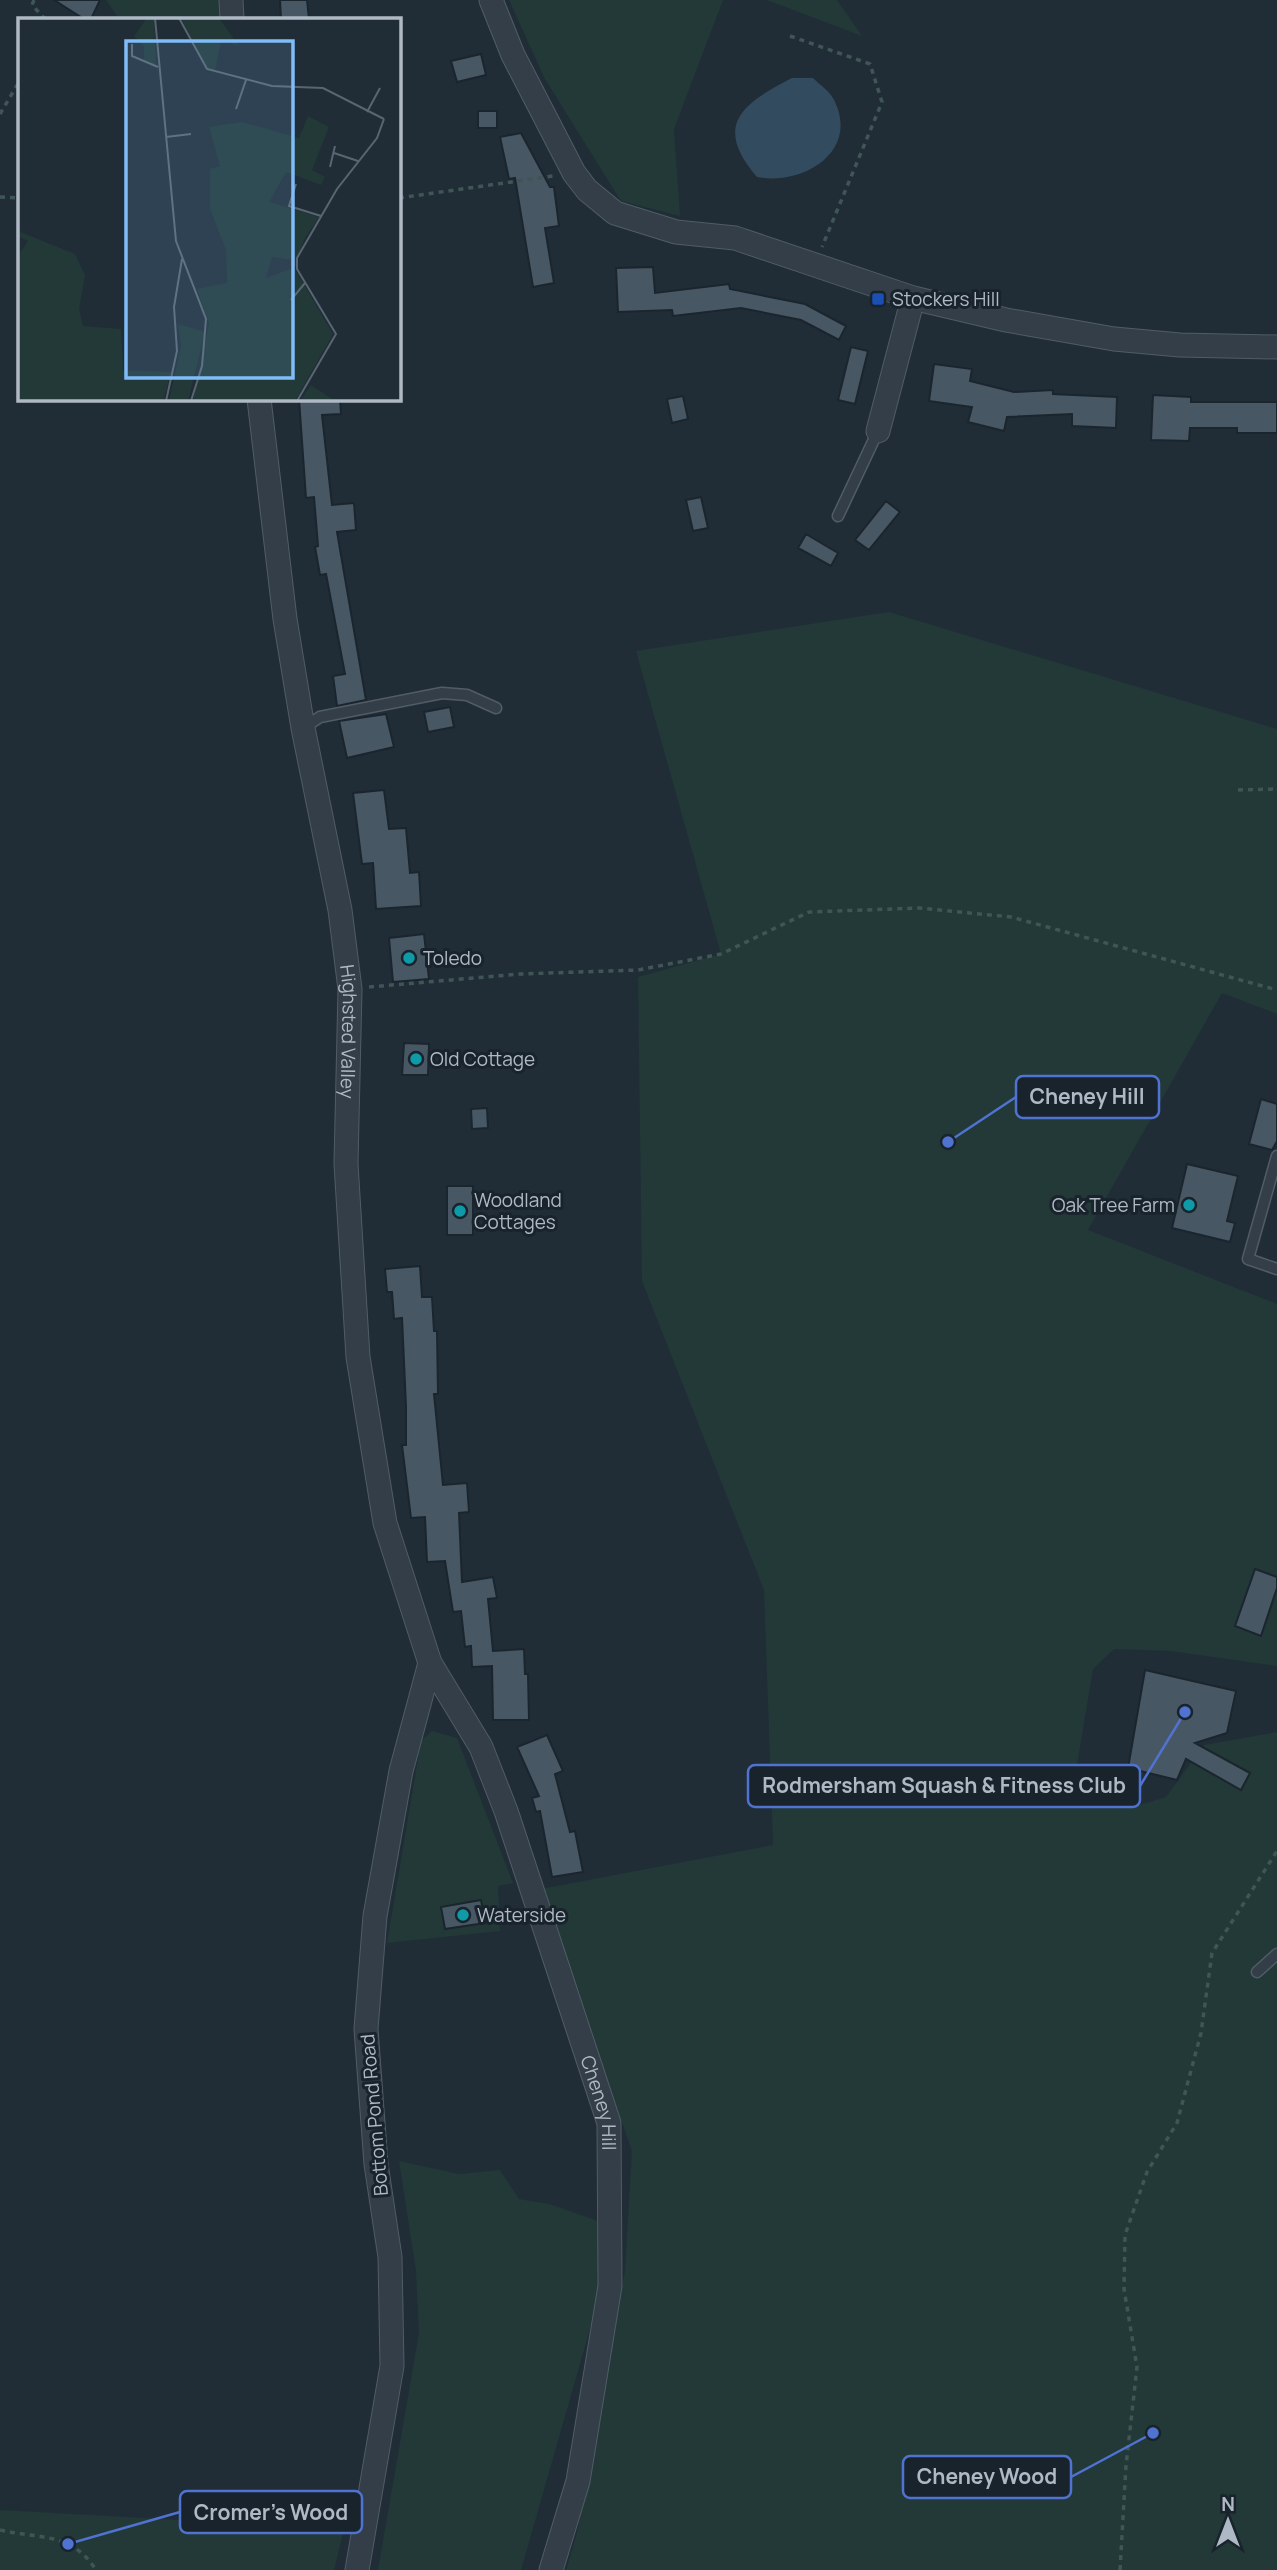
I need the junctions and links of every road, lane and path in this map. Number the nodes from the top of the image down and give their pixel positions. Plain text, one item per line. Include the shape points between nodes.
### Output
1 (34, 0) edge
2 (231, 0) edge
3 (491, 0) edge
4 (44, 18) edge
5 (232, 18) edge
6 (790, 36) dead end
7 (18, 84) edge
8 (0, 114) edge
9 (574, 173) junction
10 (0, 197) edge
11 (18, 198) edge
12 (401, 198) edge
13 (815, 265) junction
14 (914, 298) junction
15 (1277, 347) edge
16 (259, 401) edge
17 (878, 431) joint
18 (838, 516) dead end
19 (496, 708) dead end
20 (303, 728) junction
21 (1277, 789) edge
22 (1238, 790) dead end
23 (350, 989) junction
24 (1277, 990) edge
25 (1277, 1156) edge
26 (1277, 1269) edge
27 (430, 1662) junction
28 (1277, 1851) edge
29 (1277, 1954) edge
30 (1257, 1972) dead end
31 (0, 2530) edge
32 (96, 2570) edge
33 (358, 2570) edge
34 (551, 2570) edge
35 (1120, 2570) edge

1 - 4 path via 32,5
2 - 5 street
3 - 9 street via 513,55
6 - 13 path via 870,64 882,102
7 - 8 path
9 - 12 path
9 - 13 street via 615,213 676,232 735,238
10 - 11 path
13 - 14 street
14 - 15 street via 1114,339
14 - 17 street
16 - 20 street, Highsted Valley
17 - 18 lane
19 - 20 lane via 467,695 442,693 320,718
20 - 23 street, Highsted Valley via 340,910
21 - 22 path
23 - 24 path via 520,974 638,970 721,954 809,912 919,908 1011,917
23 - 27 street, Highsted Valley via 346,1164 358,1357 385,1523
25 - 26 lane via 1248,1259
27 - 33 street, Bottom Pond Road via 401,1771 380,1889 366,2029 376,2164 390,2257 392,2366
27 - 34 street, Cheney Hill via 481,1747 506,1811 609,2123 610,2286 578,2481
28 - 35 path via 1212,1953 1201,2033 1177,2123 1147,2172 1125,2235 1124,2289 1137,2367
29 - 30 lane
31 - 32 path via 57,2540 85,2552

